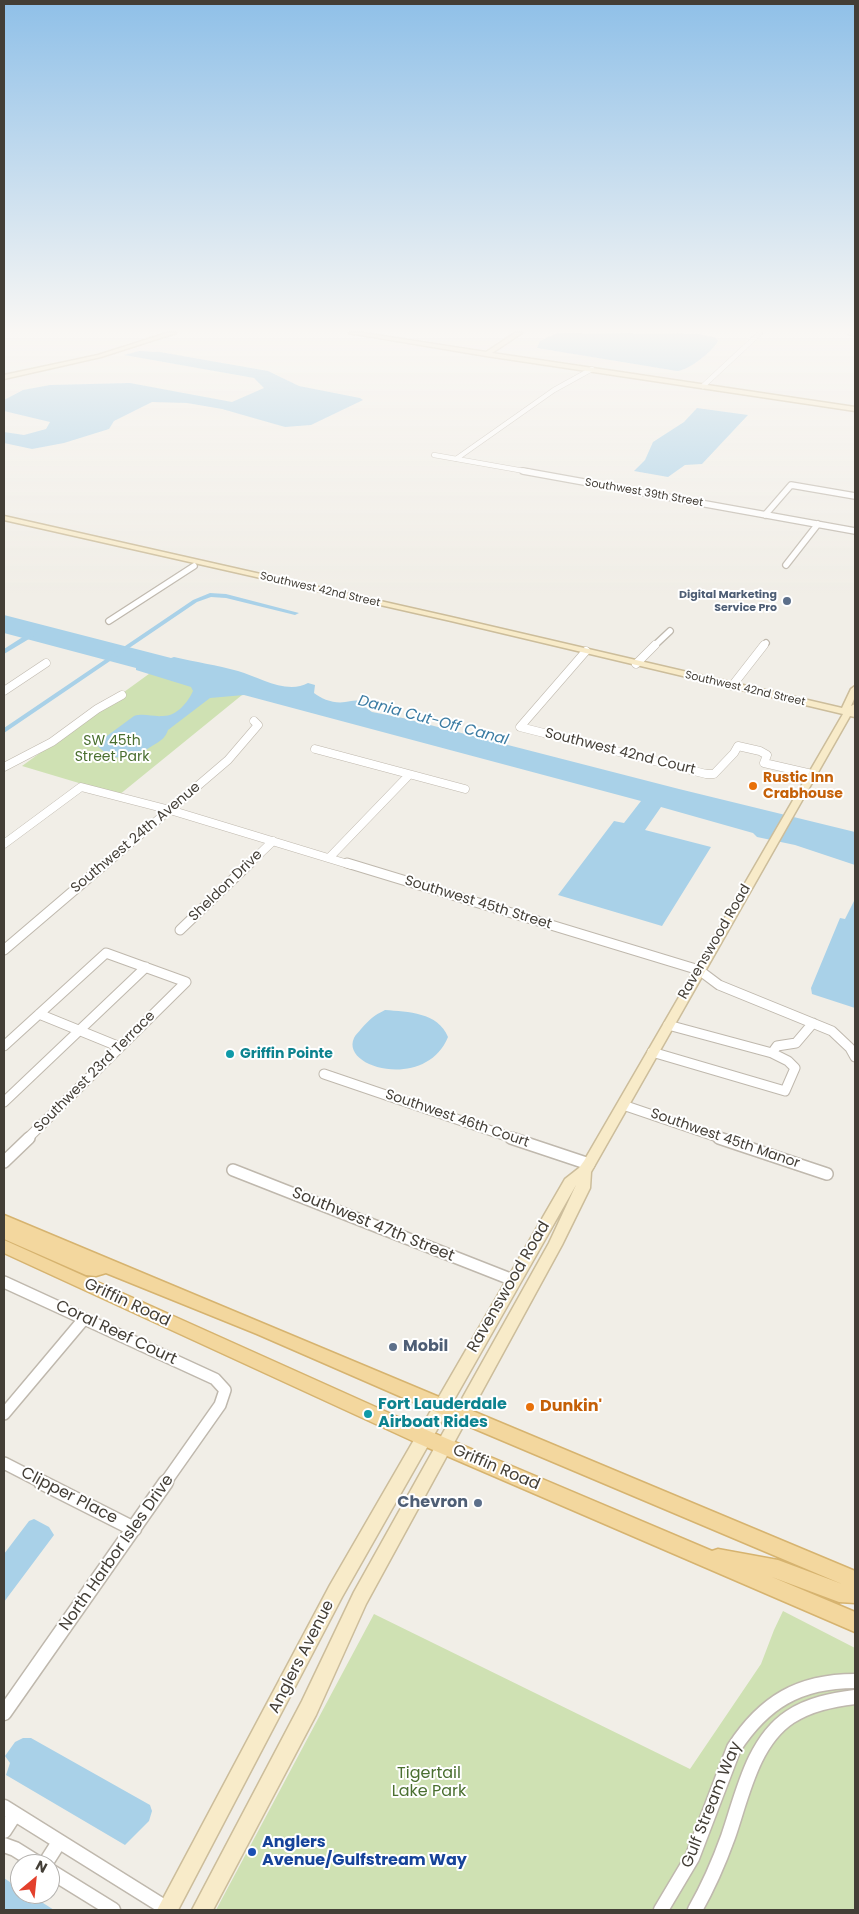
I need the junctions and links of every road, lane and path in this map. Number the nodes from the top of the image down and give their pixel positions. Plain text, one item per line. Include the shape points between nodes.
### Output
1 (508, 422) edge
2 (434, 455) dead end
3 (456, 459) junction
4 (855, 496) edge
5 (765, 515) junction
6 (4, 518) edge
7 (4, 522) edge
8 (818, 524) junction
9 (855, 531) edge
10 (136, 552) junction
11 (157, 552) junction
12 (786, 564) dead end
13 (194, 566) junction
14 (324, 595) junction
15 (343, 595) junction
16 (109, 621) dead end
17 (670, 631) dead end
18 (766, 643) dead end
19 (585, 652) junction
20 (46, 663) dead end
21 (636, 664) junction
22 (732, 686) junction
23 (855, 689) edge
24 (4, 691) edge
25 (122, 695) dead end
26 (853, 711) edge
27 (254, 721) dead end
28 (315, 749) dead end
29 (4, 767) edge
30 (812, 774) junction
31 (408, 775) junction
32 (465, 789) dead end
33 (170, 810) junction
34 (273, 841) junction
35 (4, 844) edge
36 (329, 858) junction
37 (180, 930) dead end
38 (4, 950) edge
39 (146, 967) junction
40 (699, 970) junction
41 (39, 1014) junction
42 (813, 1023) junction
43 (668, 1025) junction
44 (79, 1030) junction
45 (4, 1046) edge
46 (120, 1047) junction
47 (652, 1052) junction
48 (772, 1053) junction
49 (855, 1057) edge
50 (324, 1074) dead end
51 (4, 1102) edge
52 (623, 1105) junction
53 (4, 1162) edge
54 (586, 1168) junction
55 (233, 1170) dead end
56 (828, 1174) dead end
57 (4, 1221) edge
58 (4, 1233) edge
59 (4, 1246) edge
60 (107, 1266) junction
61 (513, 1280) junction
62 (4, 1282) edge
63 (84, 1318) junction
64 (225, 1390) joint
65 (440, 1407) junction
66 (4, 1414) edge
67 (462, 1416) junction
68 (424, 1437) junction
69 (443, 1446) junction
70 (4, 1463) edge
71 (134, 1529) junction
72 (696, 1554) junction
73 (855, 1580) edge
74 (855, 1594) edge
75 (855, 1622) edge
76 (855, 1681) edge
77 (855, 1697) edge
78 (4, 1713) edge
79 (9, 1811) edge
80 (4, 1831) edge
81 (59, 1842) junction
82 (4, 1845) edge
83 (23, 1854) edge
84 (51, 1854) edge
85 (60, 1877) edge
86 (114, 1910) edge
87 (168, 1910) edge
88 (202, 1910) edge
89 (661, 1910) edge
90 (696, 1910) edge

1 - 3 street
2 - 3 street, Southwest 39th Street
3 - 5 street, Southwest 39th Street
4 - 5 street via 791,485
5 - 8 street, Southwest 39th Street
6 - 11 street, Southwest 42nd Street
7 - 10 street, Southwest 42nd Street
8 - 9 street, Southwest 39th Street
8 - 12 street
10 - 11 street
10 - 13 street, Southwest 42nd Street
11 - 15 street, Southwest 42nd Street
13 - 14 street, Southwest 42nd Street
13 - 16 street
14 - 15 street
14 - 19 street, Southwest 42nd Street
15 - 19 street, Southwest 42nd Street
17 - 21 street
18 - 22 street
19 - 21 street, Southwest 42nd Street
19 - 30 street, Southwest 42nd Court via 520,726 706,774 714,774 738,746 767,755 764,763
20 - 24 street
21 - 22 street, Southwest 42nd Street
22 - 26 street, Southwest 42nd Street
23 - 26 street, Ravenswood Road via 846,707
25 - 29 street via 57,738
26 - 30 street, Ravenswood Road
27 - 33 street, Southwest 24th Avenue via 258,725 233,755
28 - 31 street
30 - 40 street, Ravenswood Road
31 - 32 street
31 - 36 street
33 - 34 street, Southwest 45th Street
33 - 35 street, Southwest 45th Street via 81,787
33 - 38 street, Southwest 24th Avenue
34 - 36 street, Southwest 45th Street
34 - 37 street, Sheldon Drive
36 - 40 street, Southwest 45th Street
39 - 41 street via 106,953
39 - 44 street
39 - 46 street, Southwest 23rd Terrace via 186,982
40 - 42 street, Southwest 45th Street via 719,985
40 - 43 street, Ravenswood Road
41 - 44 street
41 - 45 street
42 - 48 street via 796,1043 777,1046
42 - 49 street, Southwest 45th Street via 832,1031
43 - 47 street, Ravenswood Road
43 - 48 street
44 - 46 street
44 - 51 street
46 - 53 street, Southwest 23rd Terrace
47 - 48 street via 785,1091 795,1068
47 - 52 street, Ravenswood Road
50 - 54 street, Southwest 46th Court
52 - 54 street, Ravenswood Road
52 - 56 street, Southwest 45th Manor
54 - 61 street, Ravenswood Road via 570,1183
54 - 67 street, Ravenswood Road via 579,1196
55 - 61 street, Southwest 47th Street
57 - 60 main road, Griffin Road
58 - 60 main road via 86,1269
59 - 68 main road, Griffin Road
60 - 65 main road, Griffin Road
61 - 65 street, Ravenswood Road
62 - 63 street, Coral Reef Court
63 - 64 street, Coral Reef Court via 215,1379
63 - 66 street
64 - 71 street, North Harbor Isles Drive via 220,1405
65 - 67 main road, Griffin Road
65 - 68 street, Anglers Avenue
67 - 69 street, Anglers Avenue
67 - 73 main road, Griffin Road
68 - 69 main road, Griffin Road
68 - 87 street, Anglers Avenue via 336,1591
69 - 72 main road, Griffin Road
69 - 88 street, Anglers Avenue via 360,1598 308,1708
70 - 71 street, Clipper Place
71 - 78 street, North Harbor Isles Drive
72 - 74 main road via 778,1569 838,1593
72 - 75 main road, Griffin Road
76 - 89 street, Gulf Stream Way via 822,1682 792,1692 765,1708 743,1732 724,1771 692,1858
77 - 90 street, Gulf Stream Way via 803,1708 771,1734 753,1766 711,1879
79 - 80 street
79 - 81 street
81 - 84 street
81 - 87 street
82 - 83 street
85 - 86 street

